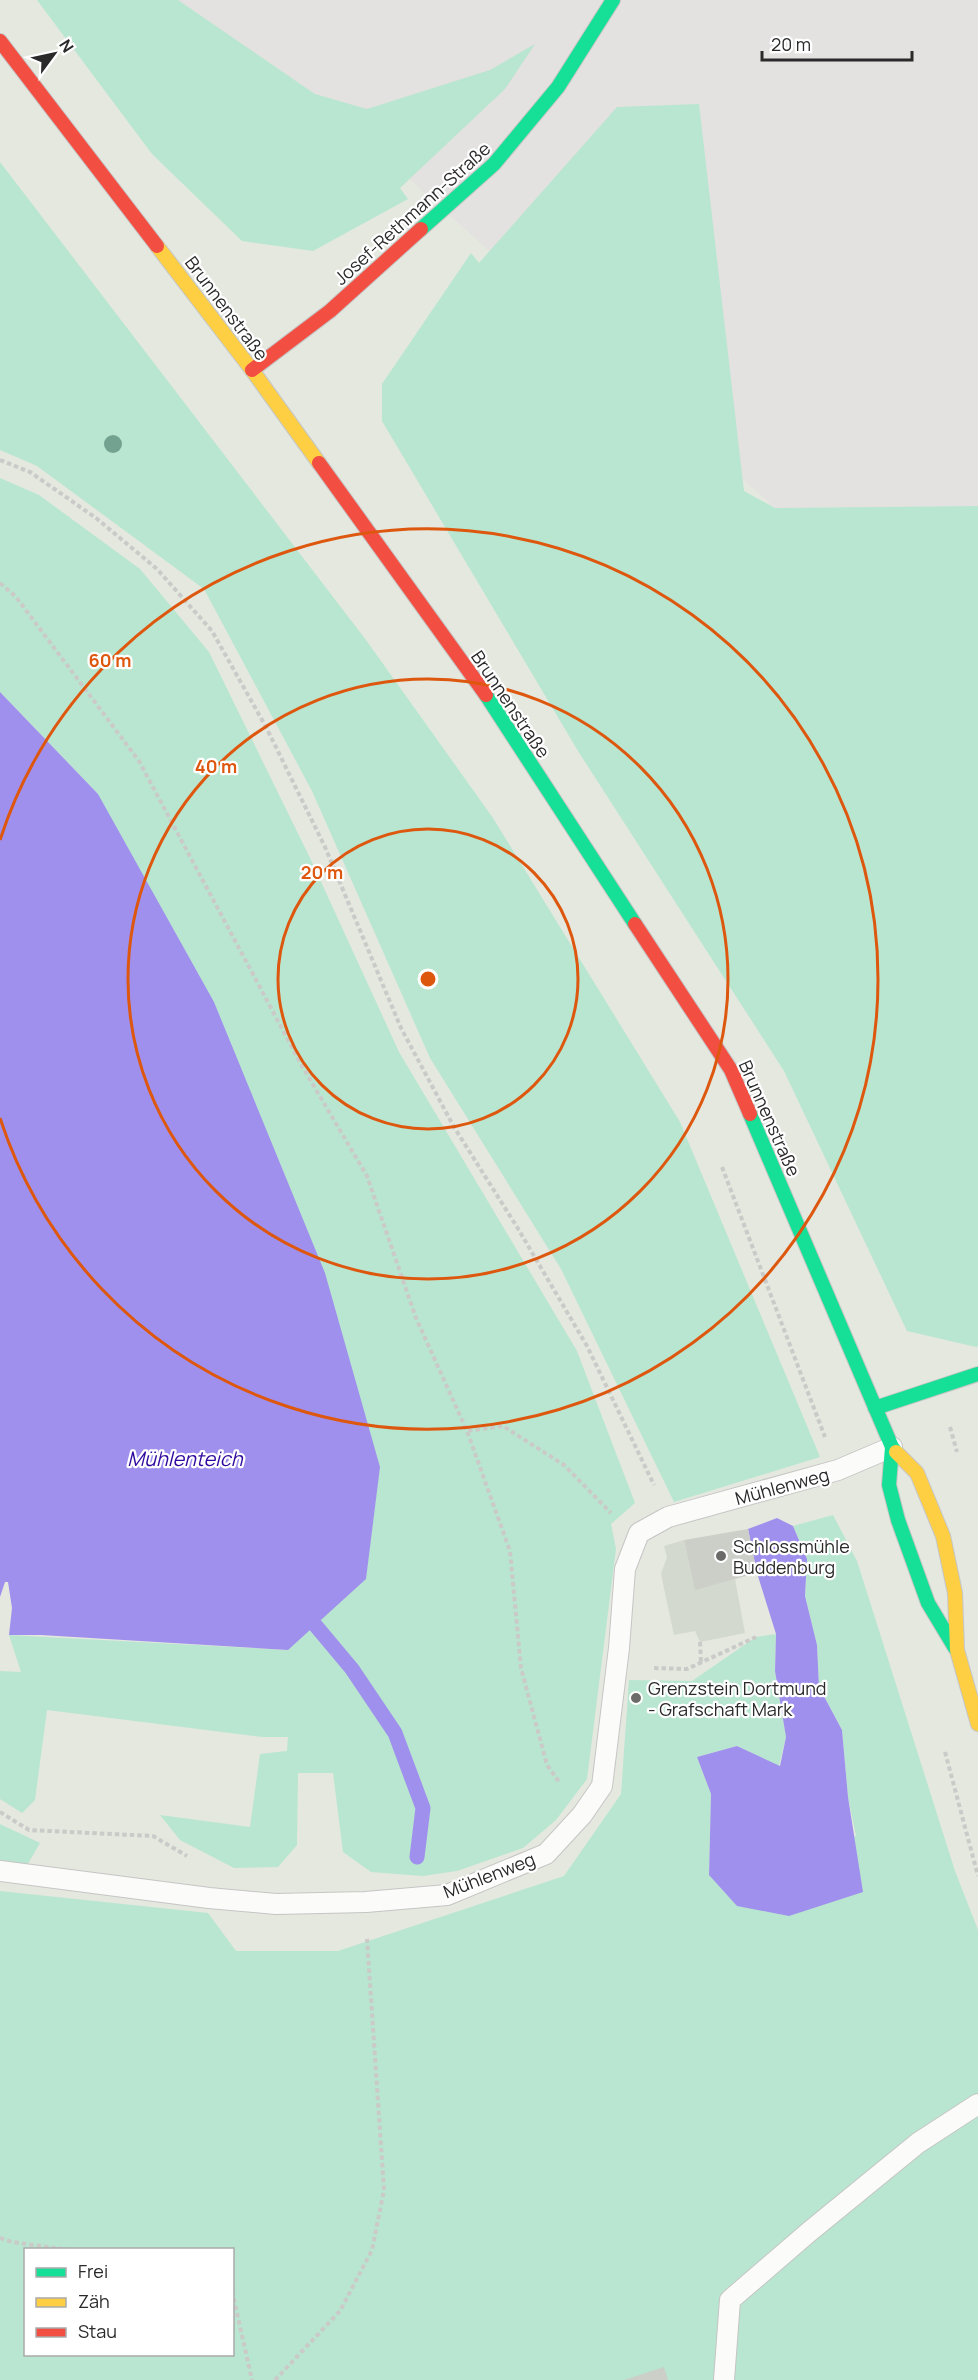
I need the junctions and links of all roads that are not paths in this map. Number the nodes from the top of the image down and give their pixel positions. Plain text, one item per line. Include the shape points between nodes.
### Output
1 (613, 0) edge
2 (0, 40) edge
3 (252, 370) junction
4 (978, 1374) edge
5 (875, 1408) junction
6 (892, 1447) junction
7 (957, 1650) junction
8 (978, 1724) edge
9 (0, 1871) edge
10 (978, 2104) edge
11 (724, 2380) edge

1 - 3 street, Josef-Rethmann-Straße via 558,87 494,164 330,311
2 - 3 street, Brunnenstraße
3 - 5 street, Brunnenstraße via 487,697 731,1070
4 - 5 street
5 - 6 street, Brunnenstraße
6 - 7 street, Brunnenstraße via 889,1485 898,1520 928,1603
6 - 7 street, Brunnenstraße via 917,1473 943,1536 955,1593
6 - 9 lane, Mühlenweg via 838,1470 668,1517 639,1533 625,1569 602,1786 546,1854 447,1895 366,1902 276,1904
7 - 8 street, Brunnenstraße
10 - 11 lane via 918,2143 730,2300

